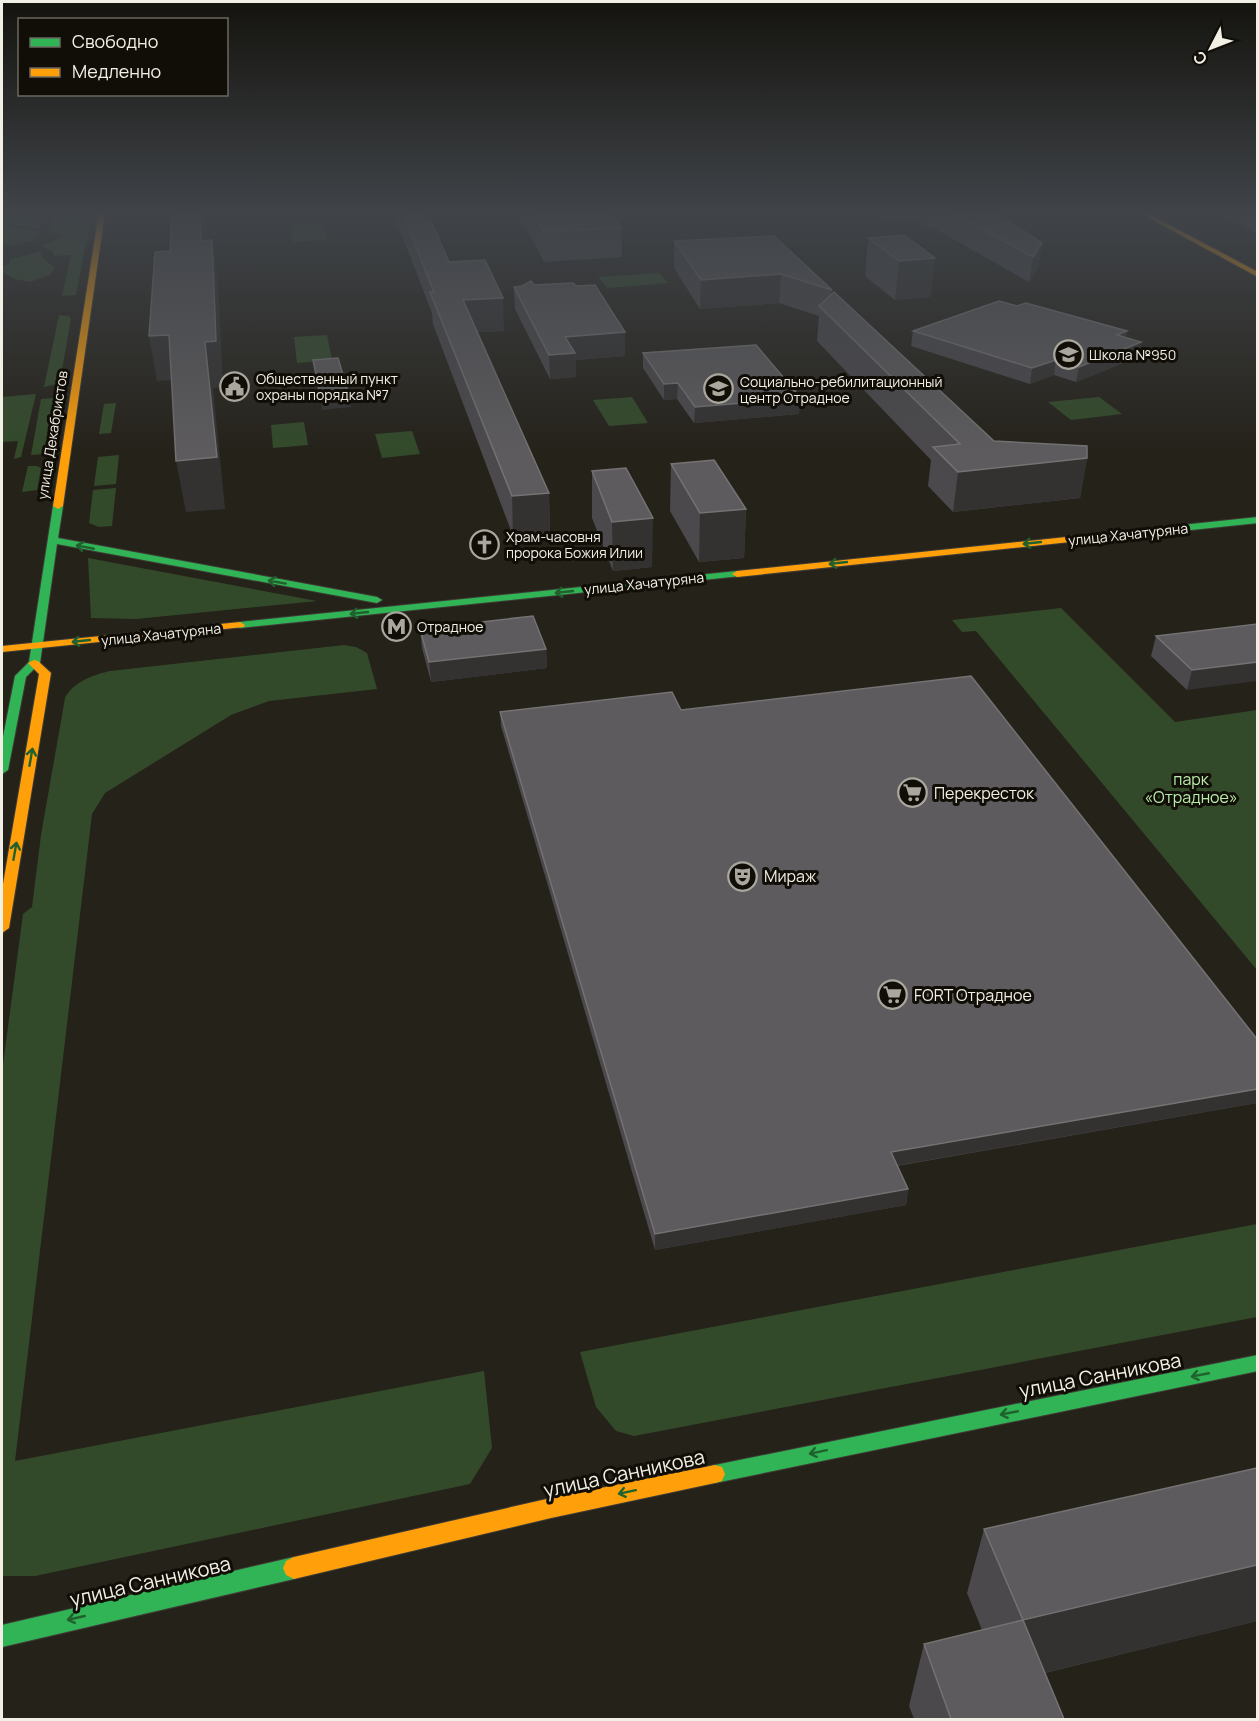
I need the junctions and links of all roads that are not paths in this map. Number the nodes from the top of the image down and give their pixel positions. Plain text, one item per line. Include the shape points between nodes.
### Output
1 (91, 292) edge
2 (1257, 520) edge
3 (52, 540) junction
4 (417, 607) junction
5 (38, 646) junction
6 (2, 649) edge
7 (54, 661) dead end
8 (34, 663) junction
9 (12, 665) dead end
10 (2, 770) edge
11 (2, 928) edge
12 (1257, 1363) edge
13 (2, 1636) edge

1 - 3 main road, улица Декабристов
2 -> 4 main road, улица Хачатуряна
4 -> 3 main road
3 - 5 main road, улица Декабристов
4 -> 5 main road, улица Хачатуряна
5 - 6 main road, улица Хачатуряна
5 - 8 main road, улица Декабристов
7 - 8 main road
8 - 9 main road
8 - 10 main road, улица Декабристов via 21,676
11 -> 8 main road via 45,673
12 -> 13 main road, улица Санникова via 551,1508

